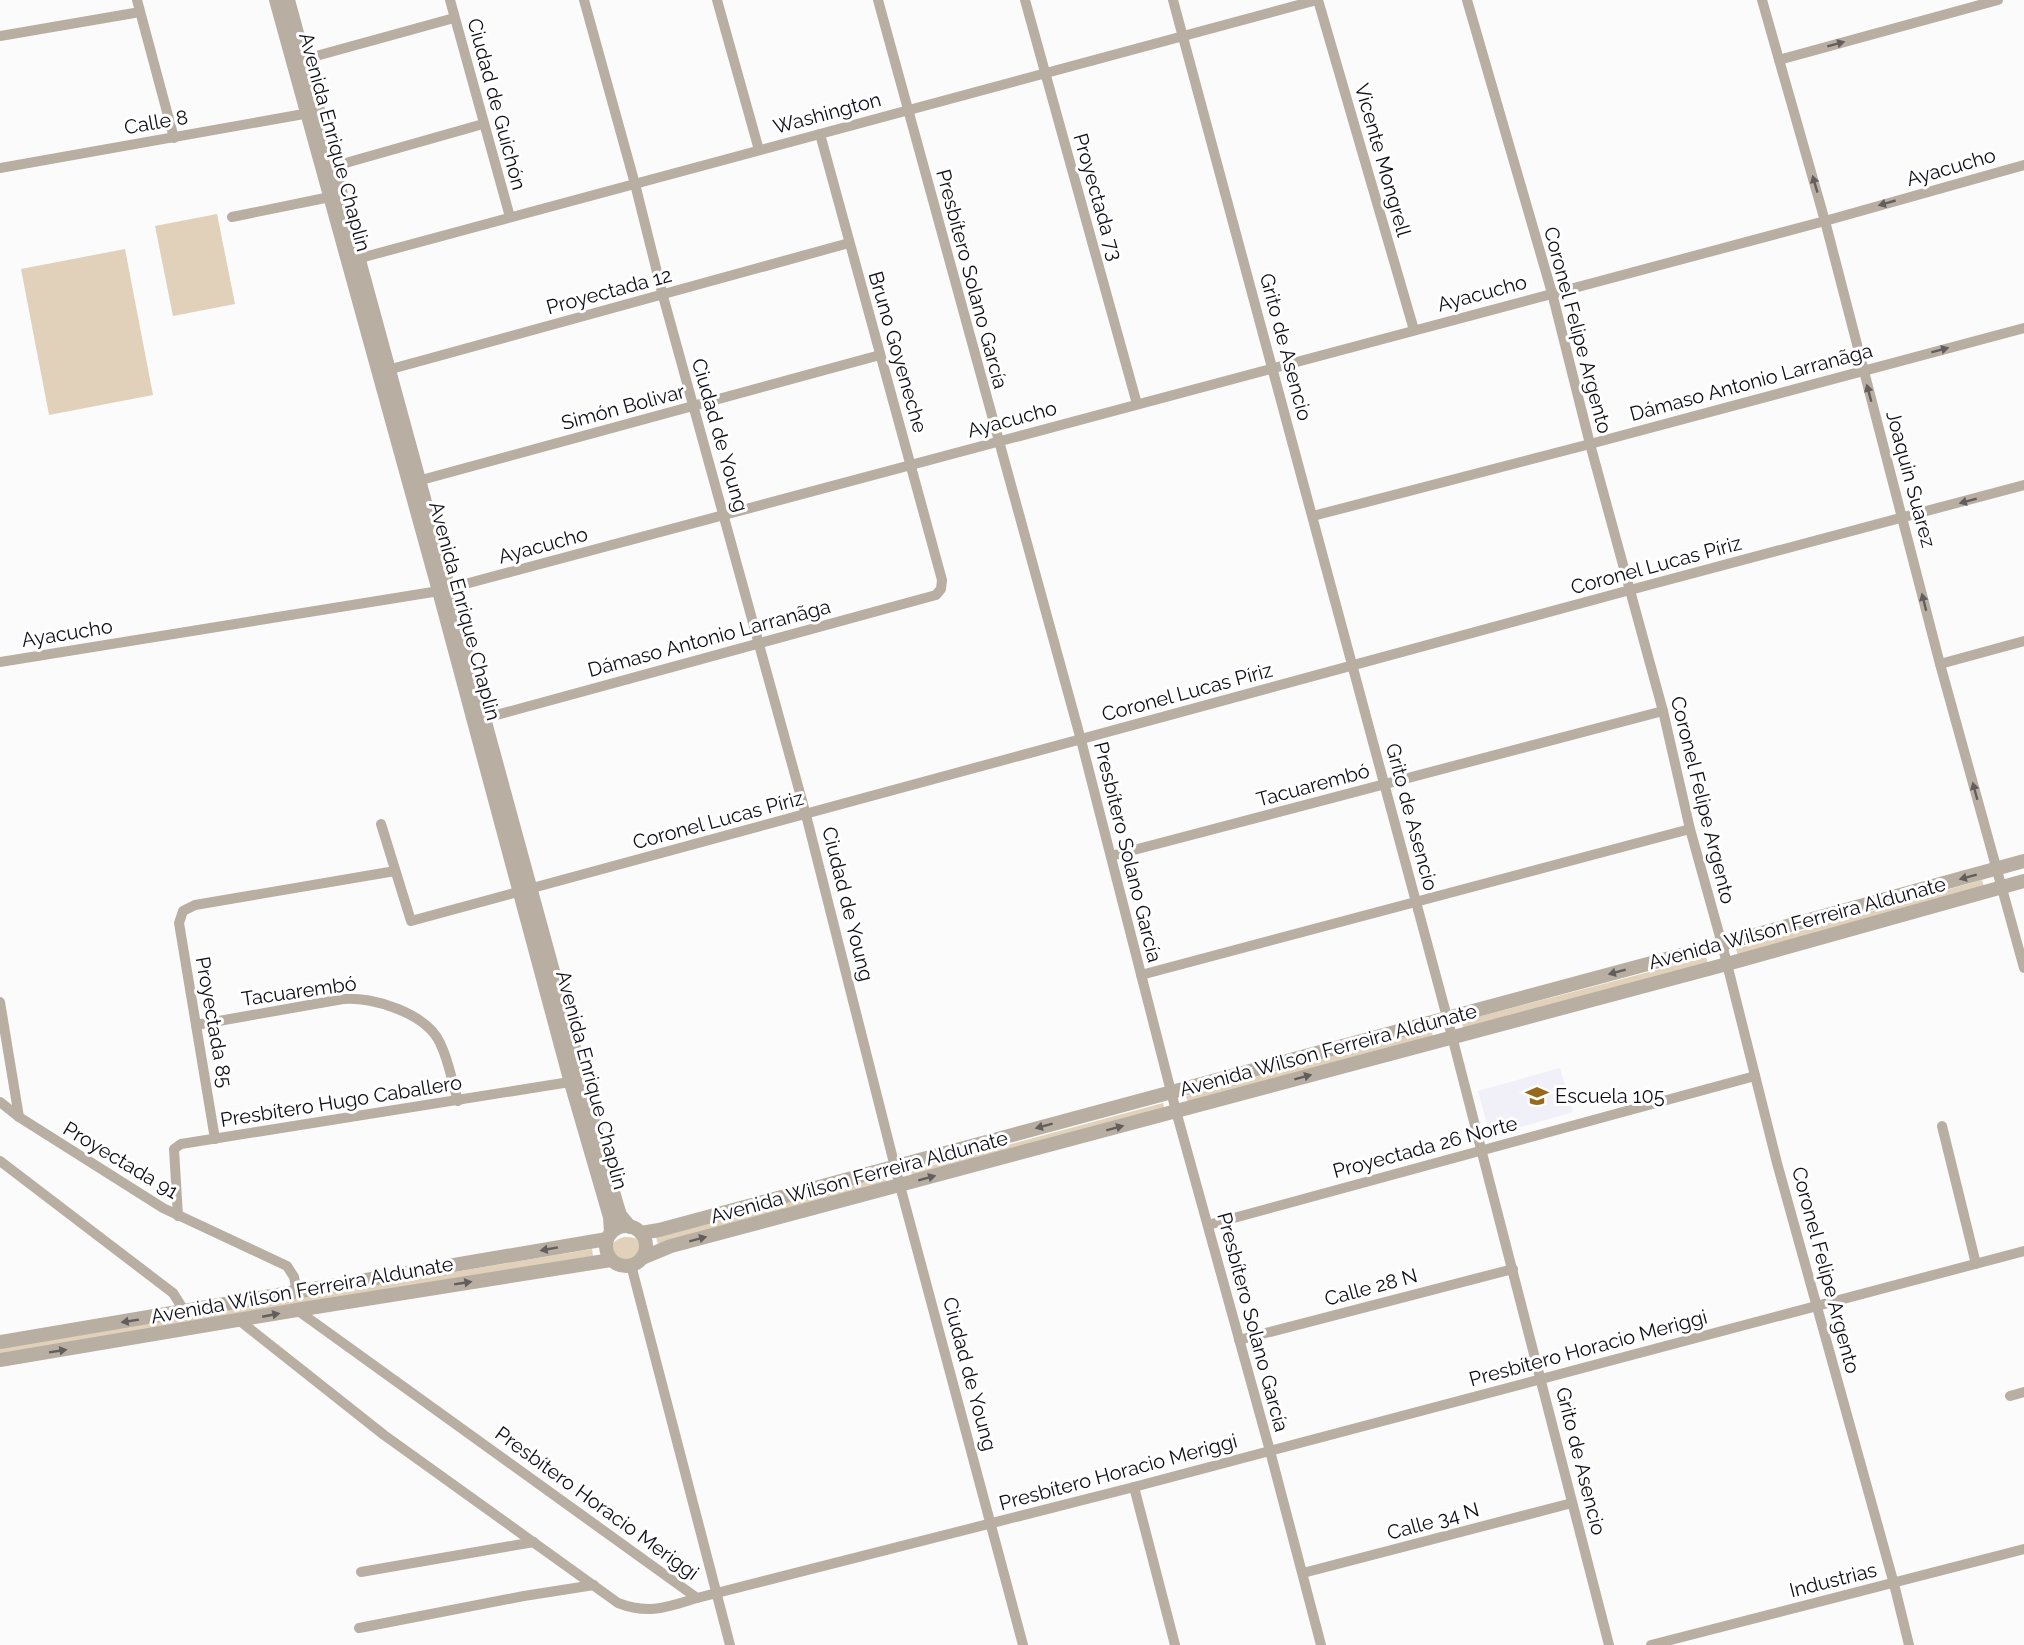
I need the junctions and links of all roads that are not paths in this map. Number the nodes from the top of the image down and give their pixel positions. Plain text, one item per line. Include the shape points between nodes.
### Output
1 (137, 0) edge
2 (276, 0) edge
3 (288, 0) edge
4 (450, 0) edge
5 (584, 0) edge
6 (717, 0) edge
7 (878, 0) edge
8 (1025, 0) edge
9 (1173, 0) edge
10 (1318, 0) edge
11 (1467, 0) edge
12 (1762, 0) edge
13 (1998, 0) edge
14 (140, 12) junction
15 (454, 18) junction
16 (1182, 35) junction
17 (0, 36) edge
18 (1779, 60) junction
19 (298, 61) junction
20 (1045, 73) junction
21 (907, 109) junction
22 (312, 112) junction
23 (483, 124) junction
24 (820, 134) junction
25 (174, 138) junction
26 (759, 150) junction
27 (2024, 165) edge
28 (0, 168) edge
29 (328, 168) junction
30 (635, 183) junction
31 (330, 196) junction
32 (232, 217) dead end
33 (510, 217) junction
34 (1825, 220) junction
35 (849, 243) junction
36 (353, 260) junction
37 (1552, 293) junction
38 (663, 296) junction
39 (2024, 328) edge
40 (1414, 330) junction
41 (880, 355) junction
42 (1273, 368) junction
43 (1863, 370) junction
44 (383, 371) junction
45 (1137, 404) junction
46 (693, 407) junction
47 (998, 442) junction
48 (1590, 444) junction
49 (911, 465) junction
50 (414, 482) junction
51 (2024, 485) edge
52 (724, 515) junction
53 (1313, 516) junction
54 (1903, 518) junction
55 (942, 580) joint
56 (444, 589) junction
57 (1630, 590) junction
58 (2024, 641) edge
59 (759, 643) junction
60 (0, 662) edge
61 (1940, 664) junction
62 (1352, 666) junction
63 (1663, 711) junction
64 (479, 719) junction
65 (1081, 740) junction
66 (1384, 785) junction
67 (806, 814) junction
68 (381, 824) dead end
69 (1690, 829) junction
70 (1111, 856) junction
71 (2024, 861) edge
72 (1996, 868) junction
73 (395, 871) junction
74 (2024, 881) edge
75 (2002, 888) junction
76 (526, 891) junction
77 (1416, 902) junction
78 (1722, 944) junction
79 (1726, 963) junction
80 (2024, 968) edge
81 (1141, 975) junction
82 (0, 1002) edge
83 (1448, 1017) junction
84 (196, 1026) junction
85 (1452, 1036) junction
86 (1755, 1076) junction
87 (577, 1081) junction
88 (1172, 1093) junction
89 (458, 1101) junction
90 (0, 1102) edge
91 (1176, 1112) junction
92 (19, 1117) junction
93 (1942, 1126) dead end
94 (215, 1139) junction
95 (1482, 1151) junction
96 (0, 1161) edge
97 (895, 1167) junction
98 (901, 1185) junction
99 (178, 1216) junction
100 (1208, 1225) junction
101 (636, 1230) junction
102 (609, 1236) junction
103 (2024, 1251) edge
104 (611, 1260) junction
105 (637, 1262) junction
106 (1977, 1264) junction
107 (1513, 1269) junction
108 (297, 1292) junction
109 (1817, 1305) junction
110 (297, 1310) junction
111 (185, 1311) junction
112 (240, 1321) junction
113 (1239, 1340) junction
114 (0, 1342) edge
115 (0, 1360) edge
116 (1542, 1380) junction
117 (2024, 1392) edge
118 (2010, 1396) dead end
119 (1270, 1451) junction
120 (1134, 1487) junction
121 (1572, 1503) junction
122 (991, 1524) junction
123 (534, 1542) junction
124 (2024, 1549) edge
125 (361, 1572) dead end
126 (1303, 1574) junction
127 (1894, 1584) junction
128 (594, 1585) junction
129 (717, 1594) junction
130 (697, 1598) junction
131 (359, 1628) dead end
132 (730, 1645) edge
133 (1023, 1645) edge
134 (1175, 1645) edge
135 (1321, 1645) edge
136 (1609, 1645) edge
137 (1651, 1645) edge
138 (1909, 1645) edge

1 - 14 street
2 - 19 street, Avenida Enrique Chaplin
3 - 19 street, Avenida Enrique Chaplin
4 - 15 street, Ciudad de Guichón
5 - 30 street, Ciudad de Young
6 - 26 street
7 - 21 street, Presbítero Solano García
8 - 20 street, Proyectada 73
9 - 16 street, Grito de Asencio
10 - 16 street, Washington
10 - 40 street, Vicente Mongrell
11 - 37 street, Coronel Felipe Argento
12 - 18 street, Joaquin Suarez
18 -> 13 street
14 - 17 street
14 - 25 street
15 - 19 street
15 - 23 street, Ciudad de Guichón
16 - 20 street, Washington
16 - 42 street, Grito de Asencio
34 -> 18 street, Joaquin Suarez
19 - 22 street, Avenida Enrique Chaplin
20 - 21 street, Washington
20 - 45 street, Proyectada 73
21 - 24 street, Washington
21 - 47 street, Presbítero Solano García
22 - 25 street, Calle 8
22 - 29 street, Avenida Enrique Chaplin
23 - 29 street
23 - 33 street, Ciudad de Guichón
24 - 26 street, Washington
24 - 35 street, Bruno Goyeneche
25 - 28 street, Calle 8
26 - 30 street, Washington
27 -> 34 street, Ayacucho
29 - 31 street, Avenida Enrique Chaplin
29 - 36 street, Avenida Enrique Chaplin
30 - 33 street, Washington
30 - 38 street, Ciudad de Young
31 - 32 street
31 - 36 street, Avenida Enrique Chaplin
33 - 36 street, Washington
34 - 37 street, Ayacucho
34 - 43 street, Joaquin Suarez
35 - 38 street, Proyectada 12
35 - 41 street, Bruno Goyeneche
36 - 44 street, Avenida Enrique Chaplin
37 - 40 street, Ayacucho
37 - 48 street, Coronel Felipe Argento
38 - 44 street, Proyectada 12
38 - 46 street, Ciudad de Young
43 -> 39 street, Dámaso Antonio Larranãga
40 - 42 street, Ayacucho
41 - 46 street, Simón Bolivar
41 - 49 street, Bruno Goyeneche
42 - 45 street, Ayacucho
42 - 53 street, Grito de Asencio
43 - 48 street, Dámaso Antonio Larranãga
54 -> 43 street, Joaquin Suarez
44 - 50 street, Avenida Enrique Chaplin
45 - 47 street, Ayacucho
46 - 50 street, Simón Bolivar
46 - 52 street, Ciudad de Young
47 - 49 street, Ayacucho
47 - 65 street, Presbítero Solano García
48 - 53 street, Dámaso Antonio Larranãga
48 - 57 street, Coronel Felipe Argento
49 - 52 street, Ayacucho
49 - 55 street, Bruno Goyeneche
50 - 56 street, Avenida Enrique Chaplin
51 -> 54 street, Coronel Lucas Píriz
52 - 56 street, Ayacucho
52 - 59 street, Ciudad de Young
53 - 62 street, Grito de Asencio
54 - 57 street, Coronel Lucas Píriz
61 -> 54 street, Joaquin Suarez
55 - 59 street, Dámaso Antonio Larranãga via 936,595
56 - 60 street, Ayacucho
56 - 64 street, Avenida Enrique Chaplin
57 - 62 street, Coronel Lucas Píriz
57 - 63 street, Coronel Felipe Argento
58 - 61 street
59 - 64 street, Dámaso Antonio Larranãga
59 - 67 street, Ciudad de Young
72 -> 61 street, Joaquin Suarez
62 - 65 street, Coronel Lucas Píriz
62 - 66 street, Grito de Asencio
63 - 66 street, Tacuarembó
63 - 69 street, Coronel Felipe Argento
64 - 76 street, Avenida Enrique Chaplin
65 - 67 street, Coronel Lucas Píriz
65 - 70 street, Presbítero Solano García
66 - 70 street, Tacuarembó
66 - 77 street, Grito de Asencio
67 - 76 street, Coronel Lucas Píriz
67 - 97 street, Ciudad de Young
68 - 73 street, Coronel Lucas Píriz
69 - 77 street
69 - 78 street, Coronel Felipe Argento
70 - 81 street, Presbítero Solano García
71 - 72 street, Avenida Wilson Ferreira Aldunate
72 - 75 street, Joaquin Suarez
72 -> 78 street, Avenida Wilson Ferreira Aldunate
73 - 76 street, Coronel Lucas Píriz via 411,921
73 - 84 street, Proyectada 85 via 195,905 183,911 179,923
74 - 75 street, Avenida Wilson Ferreira Aldunate
75 - 79 street, Avenida Wilson Ferreira Aldunate
75 - 80 street, Joaquin Suarez
76 - 87 street, Avenida Enrique Chaplin
77 - 81 street
77 - 83 street, Grito de Asencio
78 - 79 street, Coronel Felipe Argento
78 -> 83 street, Avenida Wilson Ferreira Aldunate
79 - 85 street, Avenida Wilson Ferreira Aldunate
79 - 86 street, Coronel Felipe Argento
81 - 88 street, Presbítero Solano García
82 - 92 street
83 - 85 street, Grito de Asencio
83 - 88 street, Avenida Wilson Ferreira Aldunate
84 - 89 street, Tacuarembó via 343,999 371,999 396,1008 434,1033
84 - 94 street, Proyectada 85
91 -> 85 street, Avenida Wilson Ferreira Aldunate
85 - 95 street, Grito de Asencio
86 - 95 street, Proyectada 26 Norte
86 - 109 street, Coronel Felipe Argento
87 - 89 street, Presbítero Hugo Caballero
87 - 101 street, Avenida Enrique Chaplin via 620,1215
87 - 102 street, Avenida Enrique Chaplin via 610,1217
88 - 91 street, Presbítero Solano García
88 -> 97 street, Avenida Wilson Ferreira Aldunate
89 - 94 street, Presbítero Hugo Caballero
90 - 92 street, Proyectada 91
98 -> 91 street, Avenida Wilson Ferreira Aldunate
91 - 100 street, Presbítero Solano García
92 - 99 street, Proyectada 91
93 - 106 street
94 - 99 street, Presbítero Hugo Caballero via 181,1144 174,1149
95 - 100 street, Proyectada 26 Norte
95 - 107 street, Grito de Asencio
96 - 111 street via 173,1293
97 - 98 street, Ciudad de Young
97 - 101 street, Avenida Wilson Ferreira Aldunate
105 -> 98 street, Avenida Wilson Ferreira Aldunate via 671,1246
98 - 122 street, Ciudad de Young
99 - 108 street, Proyectada 91 via 287,1266
100 - 113 street, Presbítero Solano García
101 - 102 street via 620,1227
101 - 105 street via 646,1245
102 - 104 street via 606,1250
102 -> 108 street, Avenida Wilson Ferreira Aldunate
103 - 106 street, Presbítero Horacio Meriggi
104 - 105 street via 620,1265
110 -> 104 street, Avenida Wilson Ferreira Aldunate
105 - 129 street
106 - 109 street, Presbítero Horacio Meriggi
107 - 113 street, Calle 28 N
107 - 116 street, Grito de Asencio
108 - 111 street, Avenida Wilson Ferreira Aldunate
109 - 116 street, Presbítero Horacio Meriggi
109 - 127 street, Coronel Felipe Argento
112 -> 110 street, Avenida Wilson Ferreira Aldunate
110 - 130 street, Presbítero Horacio Meriggi
111 -> 114 street, Avenida Wilson Ferreira Aldunate
115 -> 112 street, Avenida Wilson Ferreira Aldunate
112 - 123 street via 384,1435
113 - 119 street, Presbítero Solano García
116 - 119 street, Presbítero Horacio Meriggi
116 - 121 street, Grito de Asencio
117 - 118 street
119 - 120 street, Presbítero Horacio Meriggi
119 - 126 street, Presbítero Solano García
120 - 122 street, Presbítero Horacio Meriggi
120 - 134 street
121 - 126 street, Calle 34 N
121 - 136 street, Grito de Asencio
122 - 129 street, Presbítero Horacio Meriggi
122 - 133 street, Ciudad de Young
123 - 125 street
123 - 128 street
124 - 127 street, Industrias
126 - 135 street, Presbítero Solano García
127 - 137 street, Industrias
127 - 138 street, Coronel Felipe Argento
128 - 130 street via 618,1603 633,1608 657,1610
128 - 131 street
129 - 130 street, Presbítero Horacio Meriggi
129 - 132 street

